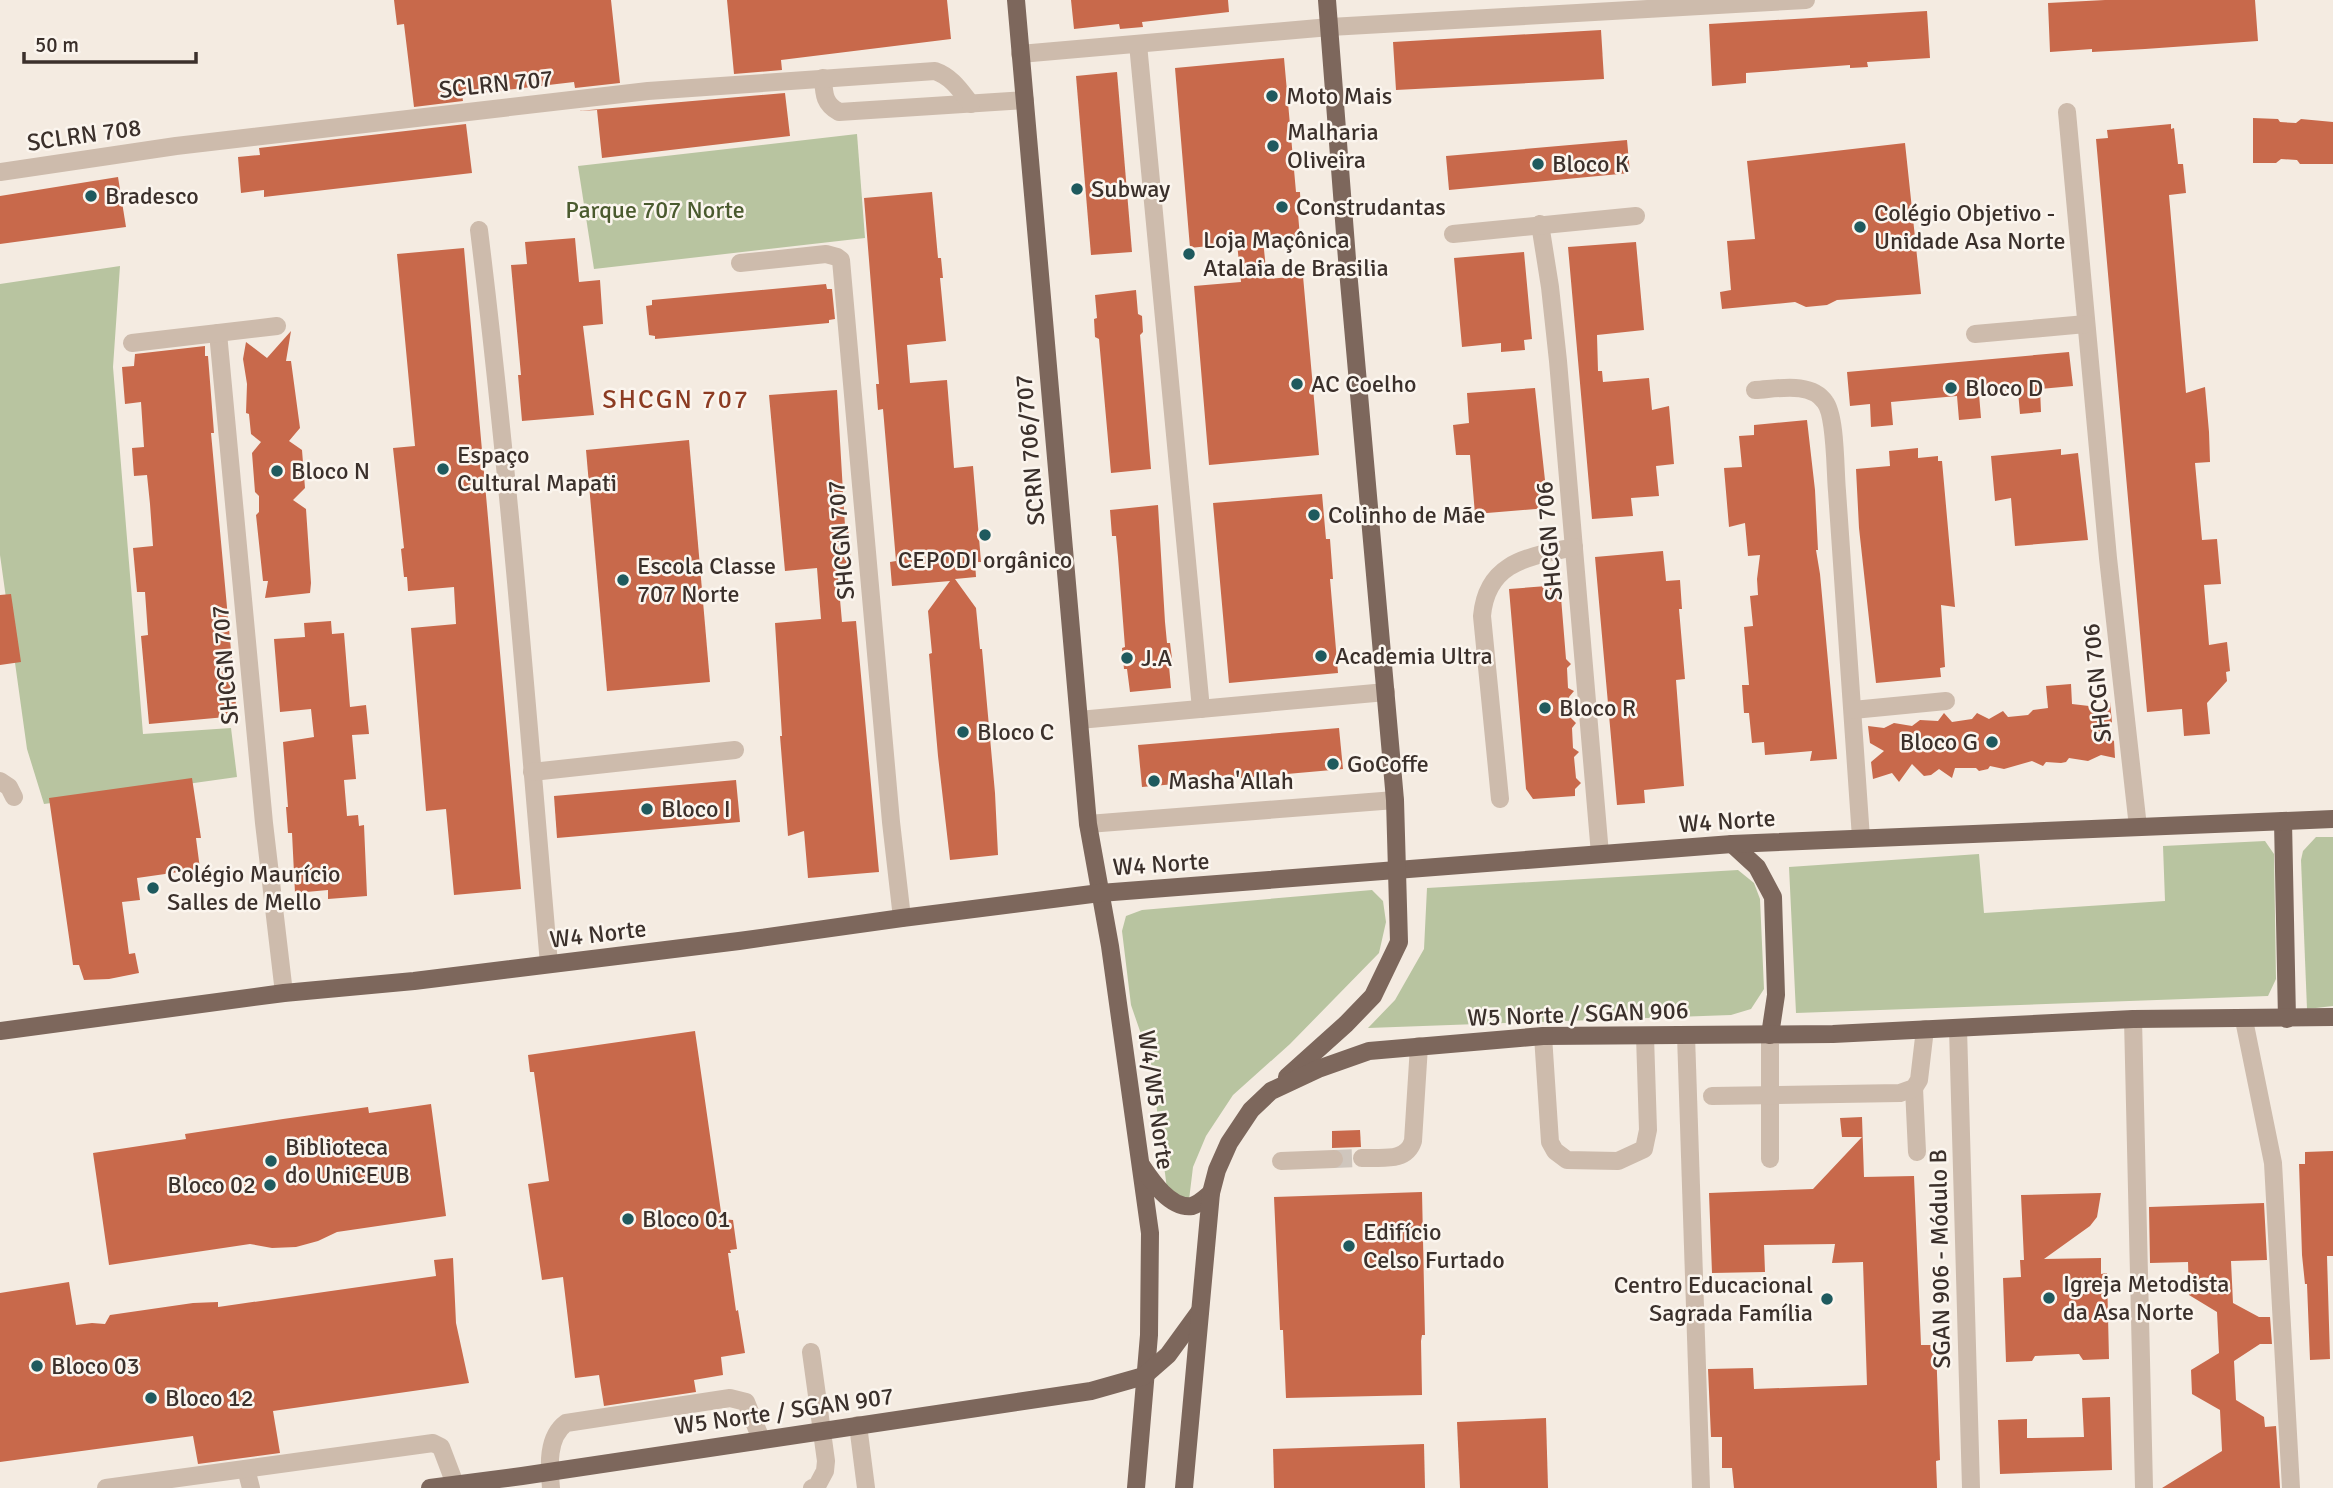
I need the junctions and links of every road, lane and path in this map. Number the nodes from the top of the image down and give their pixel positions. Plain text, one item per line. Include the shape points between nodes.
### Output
1 (1016, 0) edge
2 (1327, 0) edge
3 (1806, 0) edge
4 (1330, 27) junction
5 (1139, 44) junction
6 (1020, 54) junction
7 (823, 79) junction
8 (1025, 100) junction
9 (971, 104) junction
10 (2067, 113) dead end
11 (176, 146) joint
12 (0, 172) edge
13 (1636, 216) dead end
14 (1540, 224) junction
15 (479, 230) dead end
16 (1453, 234) dead end
17 (740, 263) dead end
18 (2086, 324) junction
19 (277, 326) dead end
20 (218, 333) junction
21 (1975, 334) dead end
22 (132, 342) dead end
23 (1755, 390) dead end
24 (1574, 547) junction
25 (1386, 692) junction
26 (1946, 701) dead end
27 (1201, 709) junction
28 (1853, 710) junction
29 (1079, 720) junction
30 (735, 750) dead end
31 (532, 772) junction
32 (0, 781) edge
33 (14, 797) dead end
34 (1500, 799) dead end
35 (1395, 800) junction
36 (2333, 819) edge
37 (2283, 821) junction
38 (1088, 824) junction
39 (2138, 827) junction
40 (1861, 838) junction
41 (1732, 844) junction
42 (1600, 854) junction
43 (1397, 871) junction
44 (1100, 893) junction
45 (902, 918) junction
46 (549, 964) junction
47 (284, 993) junction
48 (2133, 1019) junction
49 (2287, 1019) junction
50 (2244, 1020) junction
51 (2330, 1020) edge
52 (1958, 1028) junction
53 (1925, 1029) junction
54 (0, 1031) edge
55 (1686, 1035) junction
56 (1770, 1035) junction
57 (1543, 1036) junction
58 (1645, 1036) junction
59 (1419, 1046) junction
60 (1914, 1088) junction
61 (1271, 1091) junction
62 (1771, 1094) junction
63 (1713, 1096) dead end
64 (1917, 1152) dead end
65 (1335, 1158) tunnel mouth
66 (1362, 1158) tunnel mouth
67 (1770, 1159) dead end
68 (1281, 1161) dead end
69 (1139, 1162) junction
70 (1210, 1193) junction
71 (1199, 1311) junction
72 (811, 1352) dead end
73 (1144, 1376) junction
74 (858, 1425) junction
75 (823, 1430) junction
76 (761, 1439) junction
77 (246, 1469) junction
78 (206, 1474) junction
79 (550, 1480) edge
80 (512, 1483) edge
81 (465, 1485) edge
82 (106, 1488) edge
83 (220, 1488) edge
84 (251, 1488) edge
85 (430, 1488) edge
86 (812, 1488) edge
87 (866, 1488) edge
88 (1136, 1488) edge
89 (1184, 1488) edge
90 (1701, 1488) edge
91 (1970, 1488) edge
92 (2144, 1488) edge
93 (2291, 1488) edge

1 - 6 main road, SCRN 706/707
2 - 4 main road
3 - 4 street
4 - 5 street
4 - 25 main road
5 - 6 street
5 - 27 street
6 - 8 main road, SCRN 706/707
7 - 9 street, SCLRN 707 via 935,71 953,81
7 - 9 street via 824,99 839,112
7 - 11 street, SCLRN 707 via 648,91
8 - 9 street
8 - 29 main road, SCRN 706/707
10 - 18 street, SHCGN 706
11 - 12 street, SCLRN 708
13 - 14 street
14 - 16 street
14 - 24 street, SHCGN 706
15 - 31 street
17 - 45 street, SHCGN 707 via 826,254 841,260
18 - 21 street
18 - 39 street, SHCGN 706
19 - 20 street
20 - 22 street
20 - 47 street, SHCGN 707
23 - 28 street via 1808,389 1828,404
24 - 34 street via 1524,558 1488,588 1482,616
24 - 42 street, SHCGN 706
25 - 27 street
25 - 35 main road
26 - 28 street
27 - 29 street
28 - 40 street
29 - 38 main road, W4/W5 Norte
30 - 31 street
31 - 46 street
32 - 33 street
35 - 38 street
35 - 43 main road
36 - 37 main road, W4 Norte
37 - 39 main road, W4 Norte
37 - 49 main road
38 - 44 main road, W4/W5 Norte
39 - 40 main road, W4 Norte
40 - 41 main road, W4 Norte
41 - 42 main road, W4 Norte
41 - 56 main road via 1757,867 1773,897 1776,995
42 - 43 main road, W4 Norte
43 - 44 main road, W4 Norte
43 - 61 main road via 1399,942 1373,996
44 - 45 main road, W4 Norte
44 - 69 main road, W4/W5 Norte
45 - 46 main road, W4 Norte
46 - 47 main road, W4 Norte
47 - 54 main road, W4 Norte
48 - 50 main road, W5 Norte / SGAN 906
48 - 52 main road, W5 Norte / SGAN 906
48 - 92 street
49 - 50 main road, W5 Norte / SGAN 906
49 - 51 main road, W5 Norte / SGAN 906
50 - 93 street via 2273,1163
52 - 53 main road, W5 Norte / SGAN 906
52 - 91 street, SGAN 906 - Módulo B
53 - 56 main road, W5 Norte / SGAN 906
53 - 60 street
55 - 56 main road, W5 Norte / SGAN 906
55 - 58 main road, W5 Norte / SGAN 906
55 - 90 street
56 - 62 street
57 - 58 main road, W5 Norte / SGAN 906
57 - 58 street via 1550,1142 1567,1160 1596,1161 1618,1161 1644,1149 1648,1130
57 - 59 main road, W5 Norte / SGAN 906
59 - 61 main road, W5 Norte / SGAN 906 via 1369,1051
59 - 66 street via 1410,1149 1396,1157
60 - 62 street via 1900,1093
60 - 64 street
61 - 70 main road, W5 Norte / SGAN 906 via 1251,1110 1229,1143
62 - 63 street
62 - 67 street
65 - 68 street
69 - 70 main road via 1150,1179 1182,1205 1199,1203
69 - 73 main road, W4/W5 Norte via 1150,1233
70 - 71 main road, W5 Norte / SGAN 906
71 - 73 main road via 1168,1355
71 - 89 main road
72 - 75 street
73 - 74 main road, W5 Norte / SGAN 907 via 1091,1391
73 - 88 main road, W4/W5 Norte
74 - 75 main road, W5 Norte / SGAN 907
74 - 87 street
75 - 76 main road, W5 Norte / SGAN 907
75 - 86 street via 825,1471
76 - 79 main road, W5 Norte / SGAN 907
76 - 79 street via 746,1402 730,1398 566,1423 554,1437
77 - 78 street
77 - 81 street via 433,1443 441,1447
77 - 84 street
78 - 82 street
78 - 83 street
79 - 80 main road, W5 Norte / SGAN 907
80 - 81 main road, W5 Norte / SGAN 907
81 - 85 main road, W5 Norte / SGAN 907

